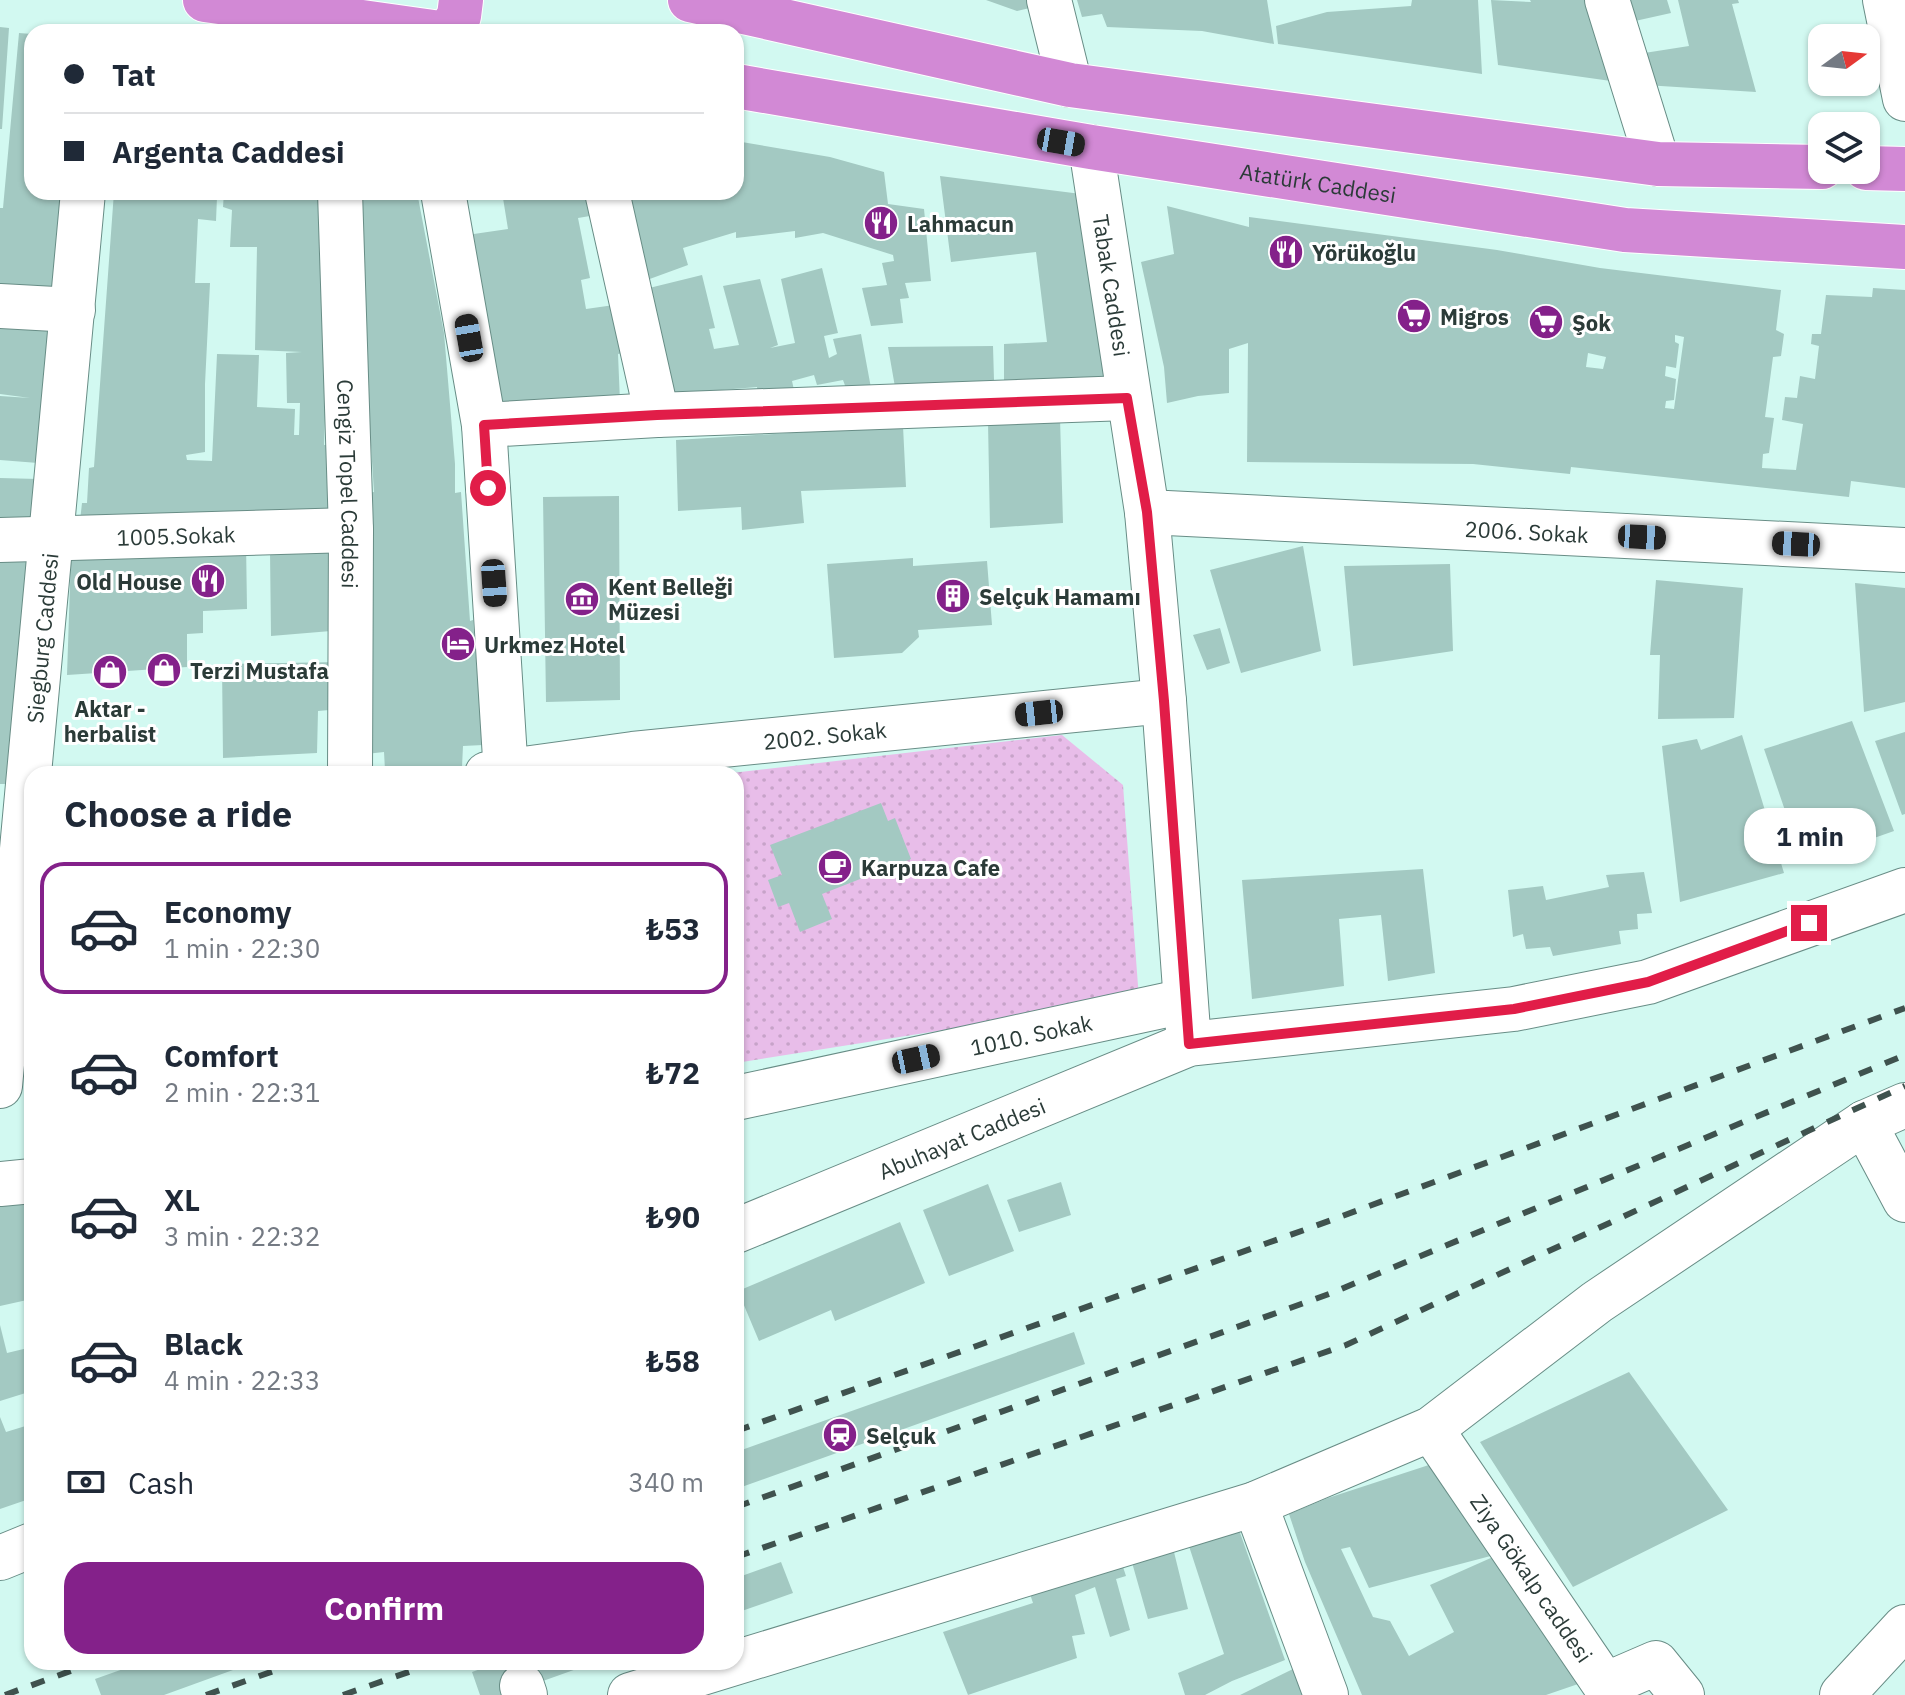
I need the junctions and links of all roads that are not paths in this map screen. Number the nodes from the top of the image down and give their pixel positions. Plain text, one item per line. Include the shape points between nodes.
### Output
1 (205, 0) edge
2 (461, 0) edge
3 (690, 0) edge
4 (1049, 0) edge
5 (1607, 0) edge
6 (1885, 0) edge
7 (327, 17) edge
8 (376, 24) edge
9 (454, 24) edge
10 (1070, 85) junction
11 (744, 87) edge
12 (1905, 99) edge
13 (1091, 147) junction
14 (1658, 164) junction
15 (1808, 167) edge
16 (1880, 168) edge
17 (1905, 169) edge
18 (82, 200) edge
19 (340, 200) edge
20 (444, 200) edge
21 (609, 200) edge
22 (1905, 247) edge
23 (0, 306) edge
24 (73, 310) junction
25 (1127, 398) junction
26 (657, 415) junction
27 (484, 425) junction
28 (1147, 512) junction
29 (351, 530) junction
30 (52, 539) junction
31 (0, 540) edge
32 (1905, 550) edge
33 (1164, 701) junction
34 (634, 764) edge
35 (350, 766) edge
36 (500, 766) edge
37 (604, 766) edge
38 (19, 804) edge
39 (1905, 890) edge
40 (1185, 1001) junction
41 (1189, 1044) junction
42 (0, 1086) edge
43 (744, 1096) edge
44 (1905, 1105) edge
45 (1864, 1123) junction
46 (24, 1182) edge
47 (0, 1184) edge
48 (1905, 1200) edge
49 (744, 1228) edge
50 (1431, 1429) junction
51 (1255, 1504) junction
52 (24, 1548) edge
53 (0, 1558) edge
54 (1905, 1627) edge
55 (744, 1660) edge
56 (712, 1670) edge
57 (1592, 1690) edge
58 (630, 1695) edge
59 (1326, 1695) edge
60 (1682, 1695) edge
61 (1842, 1695) edge

1 - 7 highway
2 - 9 highway
3 - 10 highway
4 - 10 street
5 - 14 street
6 - 12 street
7 - 8 highway
10 - 14 highway
11 - 13 highway, Atatürk Caddesi
13 - 22 highway, Atatürk Caddesi via 1625,230
13 - 25 street, Tabak Caddesi
14 - 15 highway
16 - 17 highway
18 - 24 street, Siegburg Caddesi
19 - 29 street, Cengiz Topel Caddesi
20 - 27 street
21 - 26 street
23 - 24 street
24 - 30 street, Siegburg Caddesi
25 - 26 street
25 - 28 street, Tabak Caddesi
26 - 27 street
27 - 36 street
28 - 32 street, 2006. Sokak
28 - 33 street, Tabak Caddesi
29 - 30 street, 1005.Sokak
29 - 35 street, Cengiz Topel Caddesi
30 - 31 street, 1005.Sokak
30 - 38 street, Siegburg Caddesi
33 - 34 street, 2002. Sokak
33 - 40 street, Tabak Caddesi
34 - 37 street, 2002. Sokak
38 - 42 street, Siegburg Caddesi
39 - 41 street, Abuhayat Caddesi via 1648,982 1514,1009
40 - 41 street, Tabak Caddesi
40 - 43 street, 1010. Sokak
41 - 49 street, Abuhayat Caddesi
44 - 45 street
45 - 48 street
45 - 50 street via 1597,1302
46 - 47 street
50 - 51 street
50 - 57 street, Ziya Gökalp caddesi
51 - 55 street
51 - 59 street
52 - 53 street
54 - 61 street
56 - 58 street
57 - 60 street, Ziya Gökalp caddesi via 1656,1663

